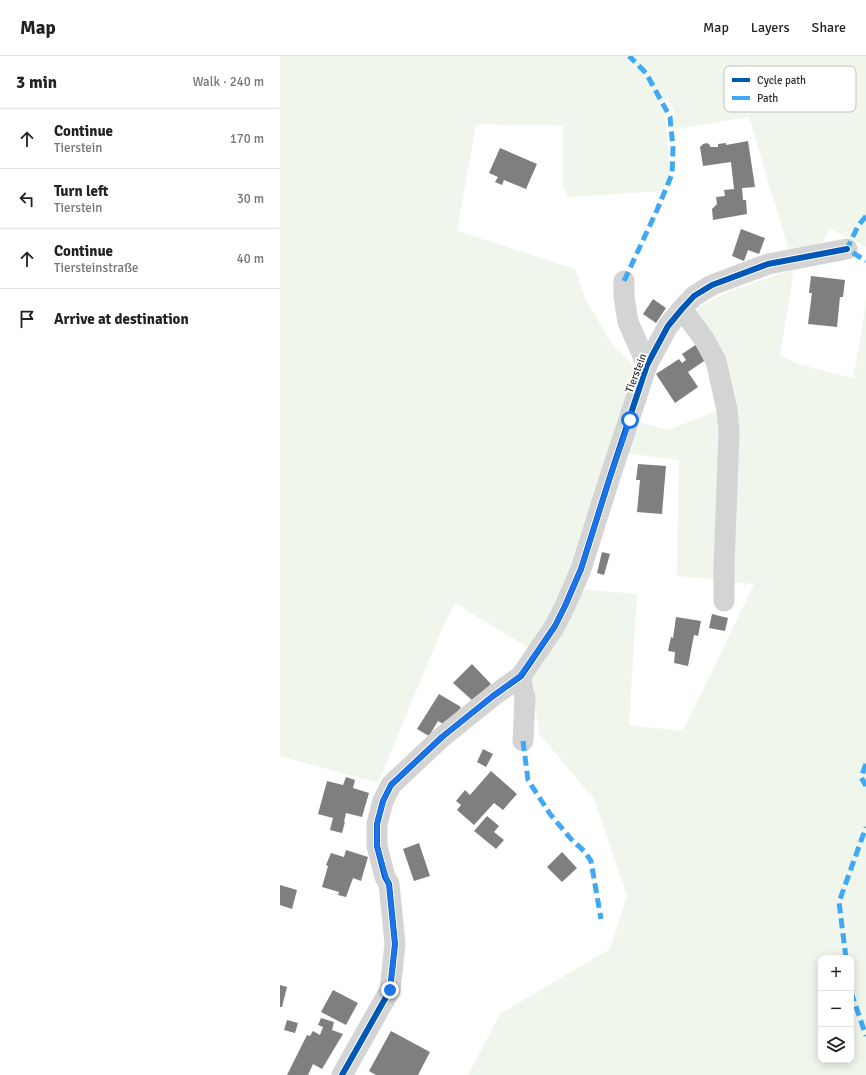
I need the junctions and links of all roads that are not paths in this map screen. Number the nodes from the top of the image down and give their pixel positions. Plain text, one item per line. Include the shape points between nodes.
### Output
1 (847, 249) dead end
2 (624, 281) dead end
3 (682, 309) junction
4 (647, 365) junction
5 (724, 601) dead end
6 (520, 676) junction
7 (523, 741) dead end
8 (342, 1075) edge

1 - 3 street, Tierstein via 768,264 712,285 694,296
2 - 4 street via 628,322
3 - 4 street, Tierstein via 668,326
3 - 5 street via 716,361 727,410 729,432
4 - 6 street, Tierstein via 581,569 555,626
6 - 7 street via 525,698
6 - 8 street, Tierstein via 442,737 391,785 383,801 377,824 377,846 389,884 395,944 390,990

